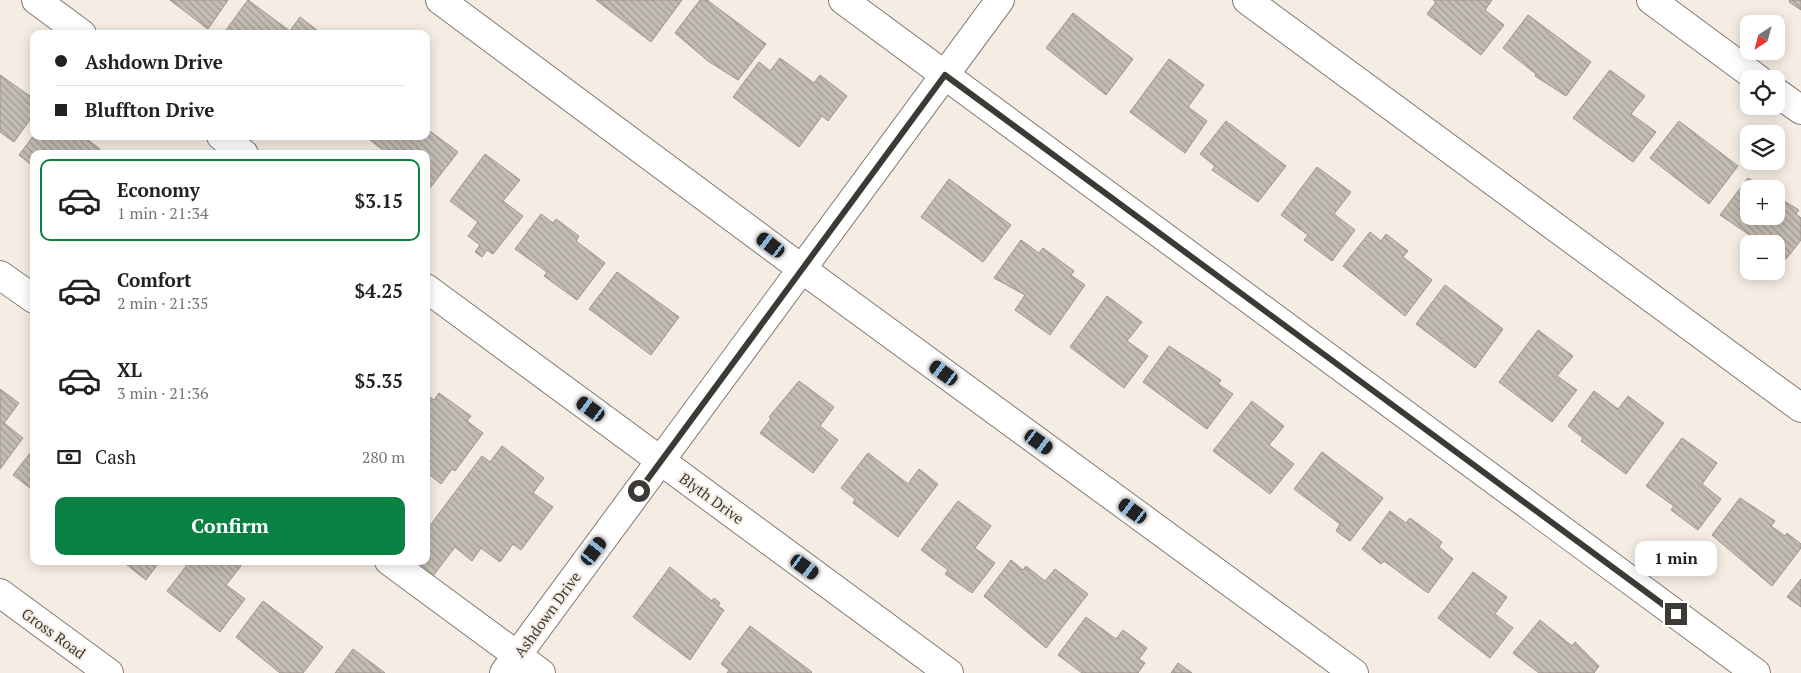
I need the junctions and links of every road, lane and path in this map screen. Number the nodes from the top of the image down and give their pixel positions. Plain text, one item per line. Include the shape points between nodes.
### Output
1 (36, 0) edge
2 (440, 0) edge
3 (842, 0) edge
4 (1000, 0) edge
5 (1247, 0) edge
6 (1651, 0) edge
7 (77, 30) edge
8 (1746, 70) edge
9 (945, 75) junction
10 (1785, 98) edge
11 (1801, 110) edge
12 (226, 140) edge
13 (239, 150) edge
14 (802, 269) junction
15 (0, 274) edge
16 (430, 291) edge
17 (30, 296) edge
18 (1801, 408) edge
19 (661, 461) junction
20 (394, 565) edge
21 (0, 593) edge
22 (511, 664) edge
23 (108, 673) edge
24 (541, 673) edge
25 (949, 673) edge
26 (1354, 673) edge
27 (1756, 673) edge

1 - 7 street
2 - 14 street
3 - 9 street
4 - 9 street, Ashdown Drive
5 - 18 street
6 - 8 street
9 - 14 street, Ashdown Drive
9 - 27 street
10 - 11 street
12 - 13 street
14 - 19 street, Ashdown Drive
14 - 26 street
15 - 17 street
16 - 19 street, Blyth Drive
19 - 22 street, Ashdown Drive
19 - 25 street, Blyth Drive
20 - 22 street
21 - 23 street, Gross Road
22 - 24 street

